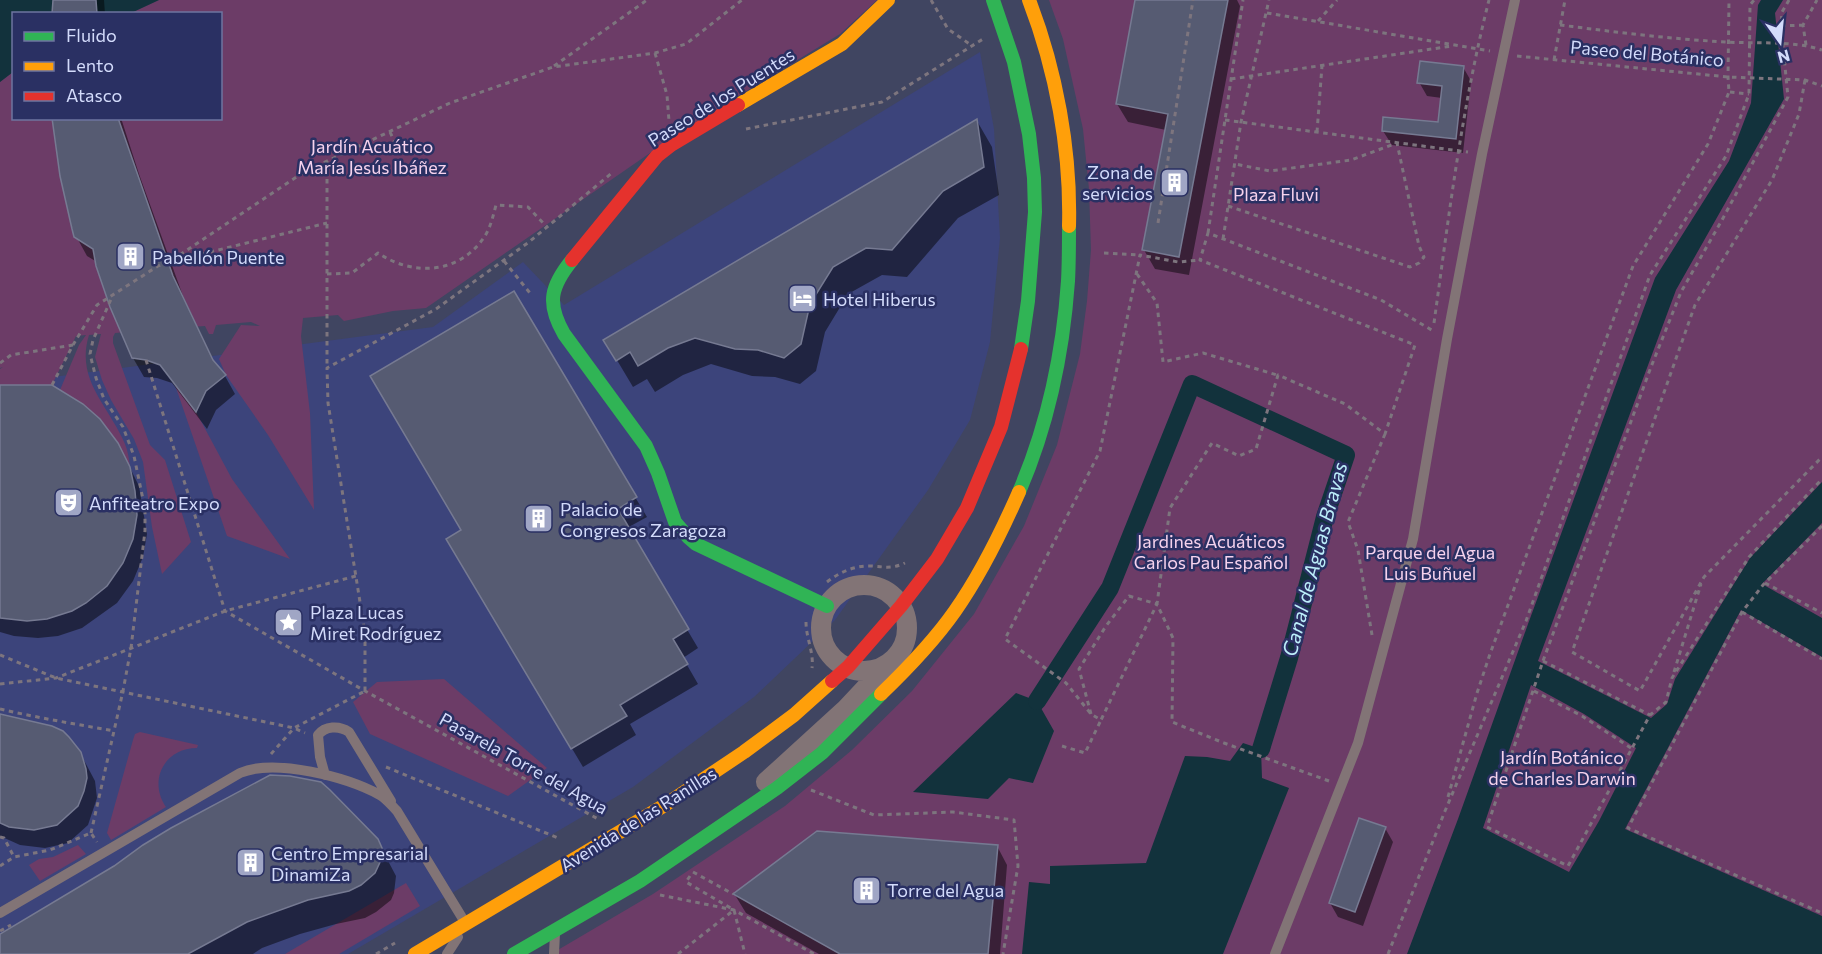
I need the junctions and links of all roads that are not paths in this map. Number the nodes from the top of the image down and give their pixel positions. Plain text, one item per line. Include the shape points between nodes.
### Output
1 (888, 0) edge
2 (993, 0) edge
3 (1029, 0) edge
4 (1515, 0) edge
5 (820, 603) junction
6 (902, 606) junction
7 (913, 663) junction
8 (871, 667) junction
9 (325, 775) junction
10 (397, 811) junction
11 (729, 821) junction
12 (0, 913) edge
13 (466, 924) junction
14 (555, 930) junction
15 (415, 954) edge
16 (447, 954) edge
17 (514, 954) edge
18 (554, 954) edge
19 (1275, 954) edge

1 - 5 main road, Paseo de los Puentes via 842,44 657,156 559,276 552,291 554,317 646,446 675,522 696,544
2 - 6 main road, Avenida de las Ranillas via 1020,87 1034,178 1035,235 1022,345 1001,428 967,508
3 - 7 main road, Avenida de las Ranillas via 1054,80 1070,192 1071,254 1058,362 1036,447 1002,530 964,598
4 - 19 lane via 1482,154 1413,539 1358,742
5 - 6 street via 859,585 881,588
5 - 8 street via 821,629 832,657
6 - 8 main road, Avenida de las Ranillas
6 - 8 street, Avenida de las Ranillas via 907,623 899,652
7 - 8 street, Avenida de las Ranillas via 895,671
7 - 11 main road, Avenida de las Ranillas via 822,753
8 - 11 street, Avenida de las Ranillas via 845,710
8 - 13 main road, Avenida de las Ranillas via 794,715 665,806
9 - 10 lane via 383,796
9 - 10 lane via 317,738 319,732 340,727 365,758
9 - 12 lane via 280,767 247,770
10 - 13 lane
11 - 14 main road, Avenida de las Ranillas via 641,880
13 - 15 main road, Avenida de las Ranillas
13 - 16 lane
14 - 17 main road, Avenida de las Ranillas
14 - 18 lane

